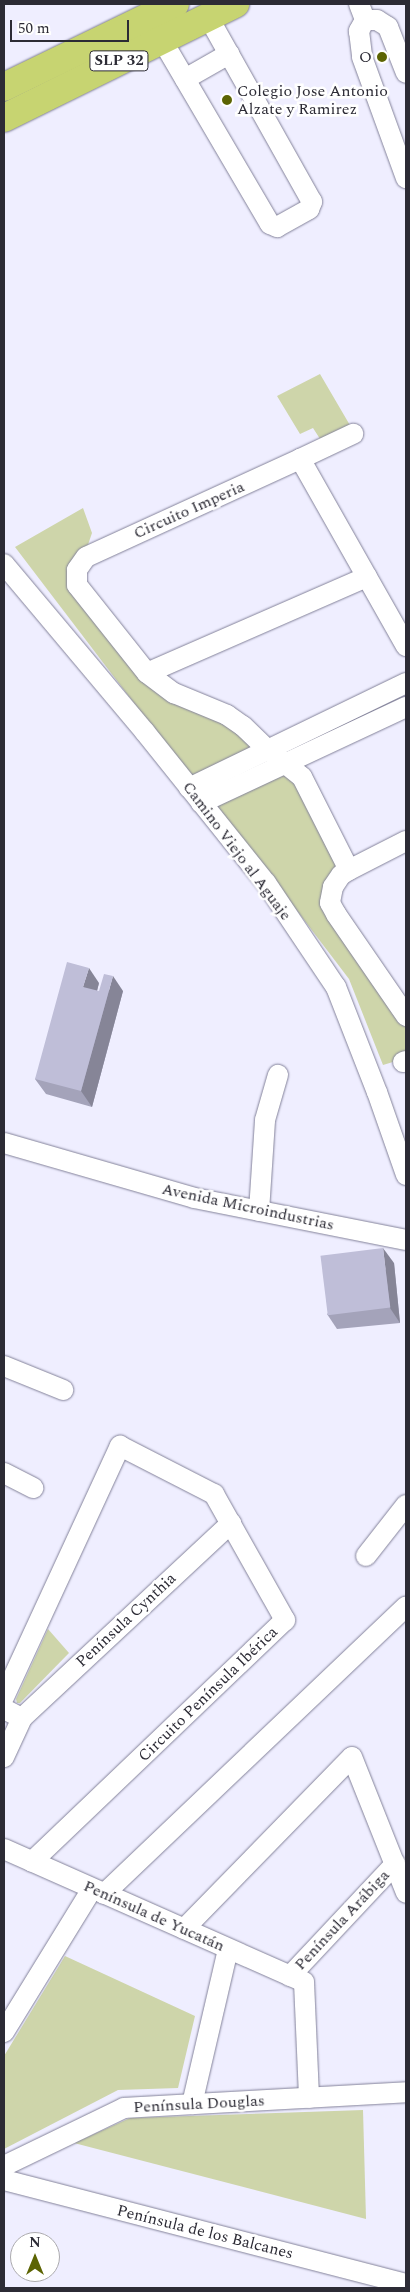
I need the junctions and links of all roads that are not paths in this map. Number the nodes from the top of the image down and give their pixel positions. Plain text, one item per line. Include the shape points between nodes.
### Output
1 (175, 4) edge
2 (235, 4) edge
3 (362, 12) edge
4 (208, 17) junction
5 (162, 40) junction
6 (229, 54) junction
7 (406, 73) edge
8 (185, 78) junction
9 (5, 86) edge
10 (4, 118) edge
11 (404, 165) edge
12 (353, 434) dead end
13 (300, 459) junction
14 (4, 564) edge
15 (367, 577) junction
16 (406, 646) edge
17 (148, 673) junction
18 (406, 683) edge
19 (406, 707) edge
20 (267, 749) junction
21 (287, 764) junction
22 (216, 785) junction
23 (195, 795) junction
24 (406, 841) edge
25 (350, 870) junction
26 (406, 1016) edge
27 (278, 1075) dead end
28 (4, 1143) edge
29 (406, 1175) edge
30 (259, 1211) junction
31 (406, 1240) edge
32 (4, 1366) edge
33 (63, 1390) dead end
34 (4, 1473) edge
35 (33, 1488) dead end
36 (406, 1505) edge
37 (231, 1523) junction
38 (366, 1556) dead end
39 (406, 1606) edge
40 (4, 1697) edge
41 (4, 1710) edge
42 (22, 1718) junction
43 (4, 1757) edge
44 (4, 1850) edge
45 (32, 1862) junction
46 (395, 1864) junction
47 (98, 1891) junction
48 (406, 1892) edge
49 (184, 1929) junction
50 (228, 1948) junction
51 (297, 1979) junction
52 (4, 2032) edge
53 (406, 2092) edge
54 (309, 2098) junction
55 (192, 2104) junction
56 (4, 2166) edge
57 (4, 2180) edge
58 (406, 2284) edge

1 - 9 highway, SLP 32
2 - 4 highway, SLP 32
3 - 7 street via 388,28
3 - 11 street via 359,31 362,57
4 - 5 highway, SLP 32
4 - 6 street
5 - 8 street
5 - 10 highway, SLP 32
6 - 8 street
6 - 8 street via 312,202 309,209 277,227 270,224
12 - 13 street, Circuito Imperia
13 - 15 street
13 - 17 street, Circuito Imperia via 86,556 77,570 77,585
14 - 23 street, Camino Viejo al Aguaje
15 - 16 street
15 - 17 street
17 - 20 street, Circuito Imperia via 174,692 227,715
18 - 20 street
19 - 21 street
20 - 21 street, Circuito Imperia
20 - 22 street
21 - 22 street
21 - 25 street, Circuito Imperia via 302,777
22 - 23 street
23 - 29 street, Camino Viejo al Aguaje via 266,883 336,987 378,1092
24 - 25 street
25 - 26 street via 341,875 333,887 330,902
27 - 30 street via 265,1120
28 - 30 street, Avenida Microindustrias via 194,1198
30 - 31 street, Avenida Microindustrias
32 - 33 street
34 - 35 street
36 - 38 street
37 - 40 street, Circuito Península Ibérica via 214,1494 120,1446
37 - 42 street, Península Cynthia
37 - 45 street, Circuito Península Ibérica via 284,1620
39 - 47 street
41 - 42 street
42 - 43 street
44 - 45 street, Península de Yucatán
45 - 47 street, Península de Yucatán
46 - 48 street
46 - 49 street via 352,1757
46 - 51 street, Península Arábiga
47 - 49 street, Península de Yucatán
47 - 52 street
49 - 50 street, Península de Yucatán
50 - 51 street, Península de Yucatán
50 - 55 street
51 - 54 street
53 - 54 street, Península Douglas
54 - 55 street, Península Douglas
55 - 56 street, Península Douglas via 124,2108
57 - 58 street, Península de los Balcanes

